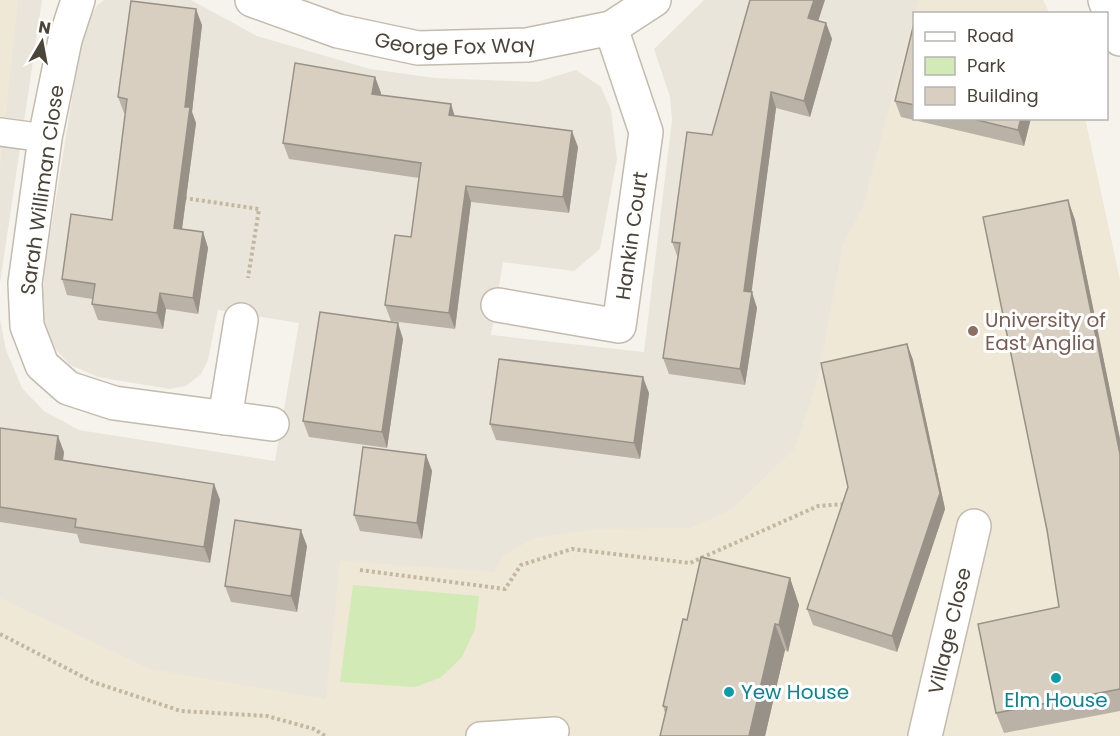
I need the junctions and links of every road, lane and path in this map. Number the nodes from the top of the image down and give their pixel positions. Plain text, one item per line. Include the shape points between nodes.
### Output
1 (78, 0) edge
2 (252, 0) edge
3 (654, 0) edge
4 (1105, 0) edge
5 (611, 28) junction
6 (1120, 39) edge
7 (0, 132) edge
8 (45, 138) junction
9 (180, 198) edge
10 (498, 305) dead end
11 (241, 320) joint
12 (225, 418) junction
13 (272, 424) dead end
14 (853, 503) edge
15 (974, 526) dead end
16 (360, 570) dead end
17 (0, 634) edge
18 (555, 731) dead end
19 (325, 736) edge
20 (480, 736) edge
21 (925, 736) edge

1 - 8 street, Sarah Williman Close via 64,40
2 - 5 street, George Fox Way via 338,31 418,48 527,45
3 - 5 street, George Fox Way
4 - 6 street
5 - 10 street, Hankin Court via 646,132 619,326
7 - 8 lane
8 - 12 street, Sarah Williman Close via 25,283 27,326 42,365 68,388 114,403
9 - 11 path via 259,209
11 - 12 street
12 - 13 street, Sarah Williman Close
14 - 16 path via 818,506 690,563 572,549 521,565 505,589
15 - 21 street, Village Close
17 - 19 path via 93,682 181,711 267,716 314,729
18 - 20 lane

